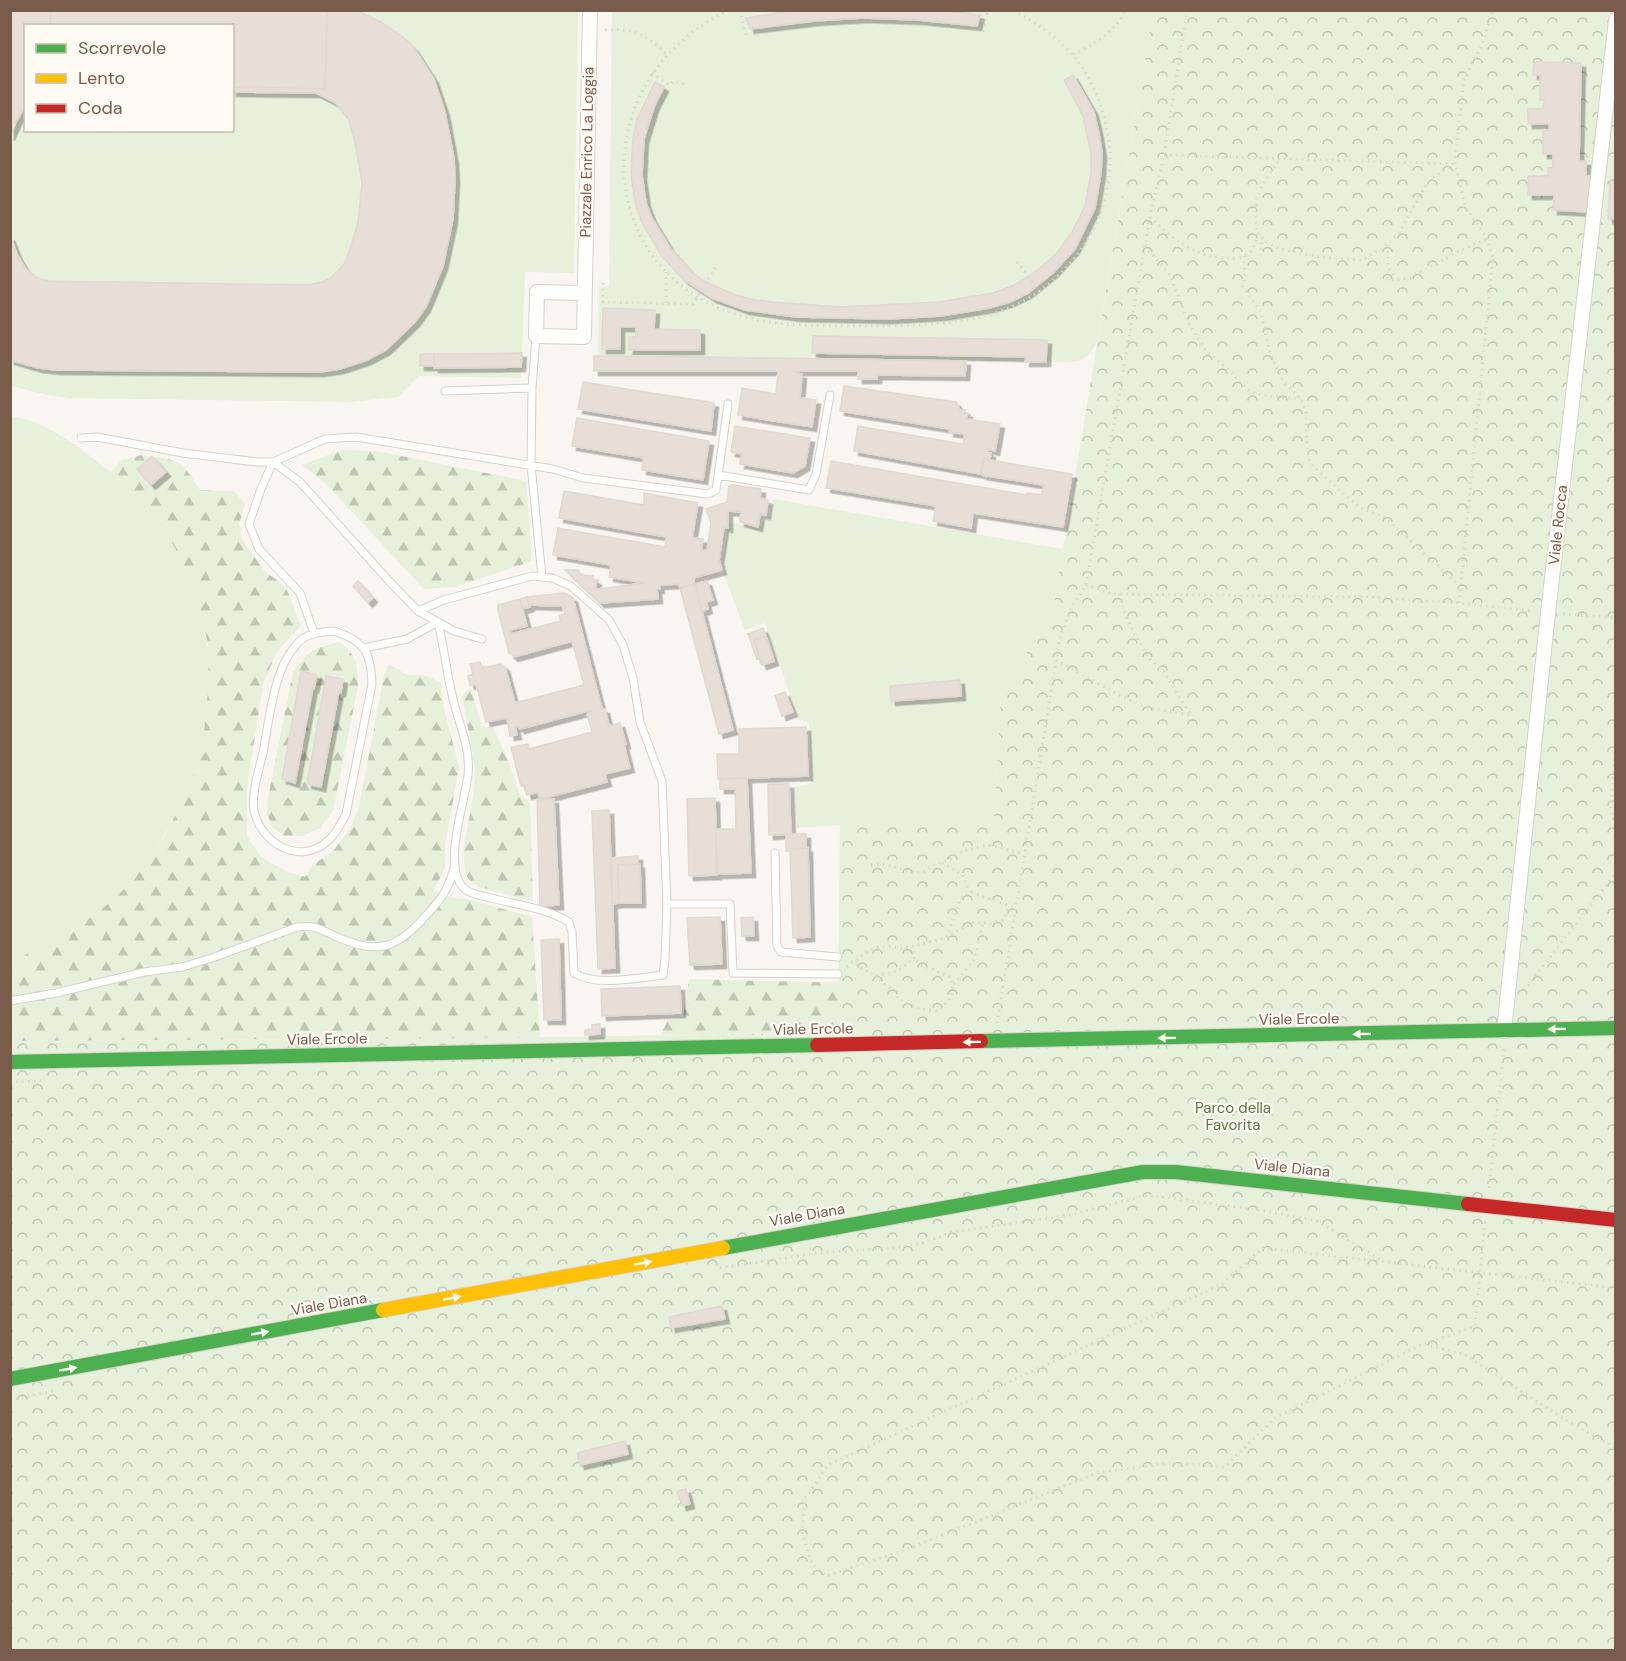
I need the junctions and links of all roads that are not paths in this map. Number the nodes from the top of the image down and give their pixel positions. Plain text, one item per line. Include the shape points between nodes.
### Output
1 (590, 10) edge
2 (1616, 20) edge
3 (585, 293) junction
4 (536, 336) junction
5 (532, 388) junction
6 (445, 391) dead end
7 (830, 395) dead end
8 (728, 404) dead end
9 (81, 438) dead end
10 (273, 462) junction
11 (531, 465) junction
12 (718, 475) junction
13 (542, 577) junction
14 (418, 611) junction
15 (438, 622) junction
16 (314, 633) junction
17 (482, 639) dead end
18 (364, 648) junction
19 (775, 853) dead end
20 (454, 868) junction
21 (667, 904) junction
22 (838, 957) dead end
23 (838, 974) road end
24 (10, 1001) edge
25 (1616, 1028) edge
26 (1504, 1031) junction
27 (10, 1062) edge
28 (1616, 1220) edge
29 (10, 1379) edge

1 - 3 street, Piazzale Enrico La Loggia
2 - 26 street, Viale Rocca
3 - 4 street, Piazzale Enrico La Loggia via 584,337
3 - 4 street via 537,292
4 - 5 lane
5 - 6 lane
5 - 11 lane
7 - 12 lane via 816,474 809,490
8 - 12 lane
9 - 10 lane
10 - 11 lane via 325,439 356,437
10 - 14 lane via 300,482
10 - 16 lane via 249,524 259,549 300,593
11 - 12 lane via 583,477 708,494 716,490
11 - 13 lane
13 - 14 lane via 532,576 444,600
13 - 21 lane via 571,586 609,620 623,645 640,722 662,782
14 - 15 lane
15 - 17 lane via 454,632
15 - 18 lane via 407,639
15 - 20 lane via 453,699 469,753
16 - 18 lane via 334,631 350,636
16 - 18 lane via 298,642 278,677 255,790 254,810 261,829 280,848 310,851 324,844 337,831 345,814 372,684 371,663
19 - 22 lane via 777,946 781,952
20 - 21 lane via 459,884 468,892 533,908 569,922 574,973 584,979 663,975
20 - 24 lane via 443,897 410,934 379,949 311,925 182,967
21 - 23 lane via 730,904 733,973
25 -> 26 street, Viale Ercole
26 -> 27 street, Viale Ercole
29 -> 28 street, Viale Diana via 1143,1172 1176,1172

